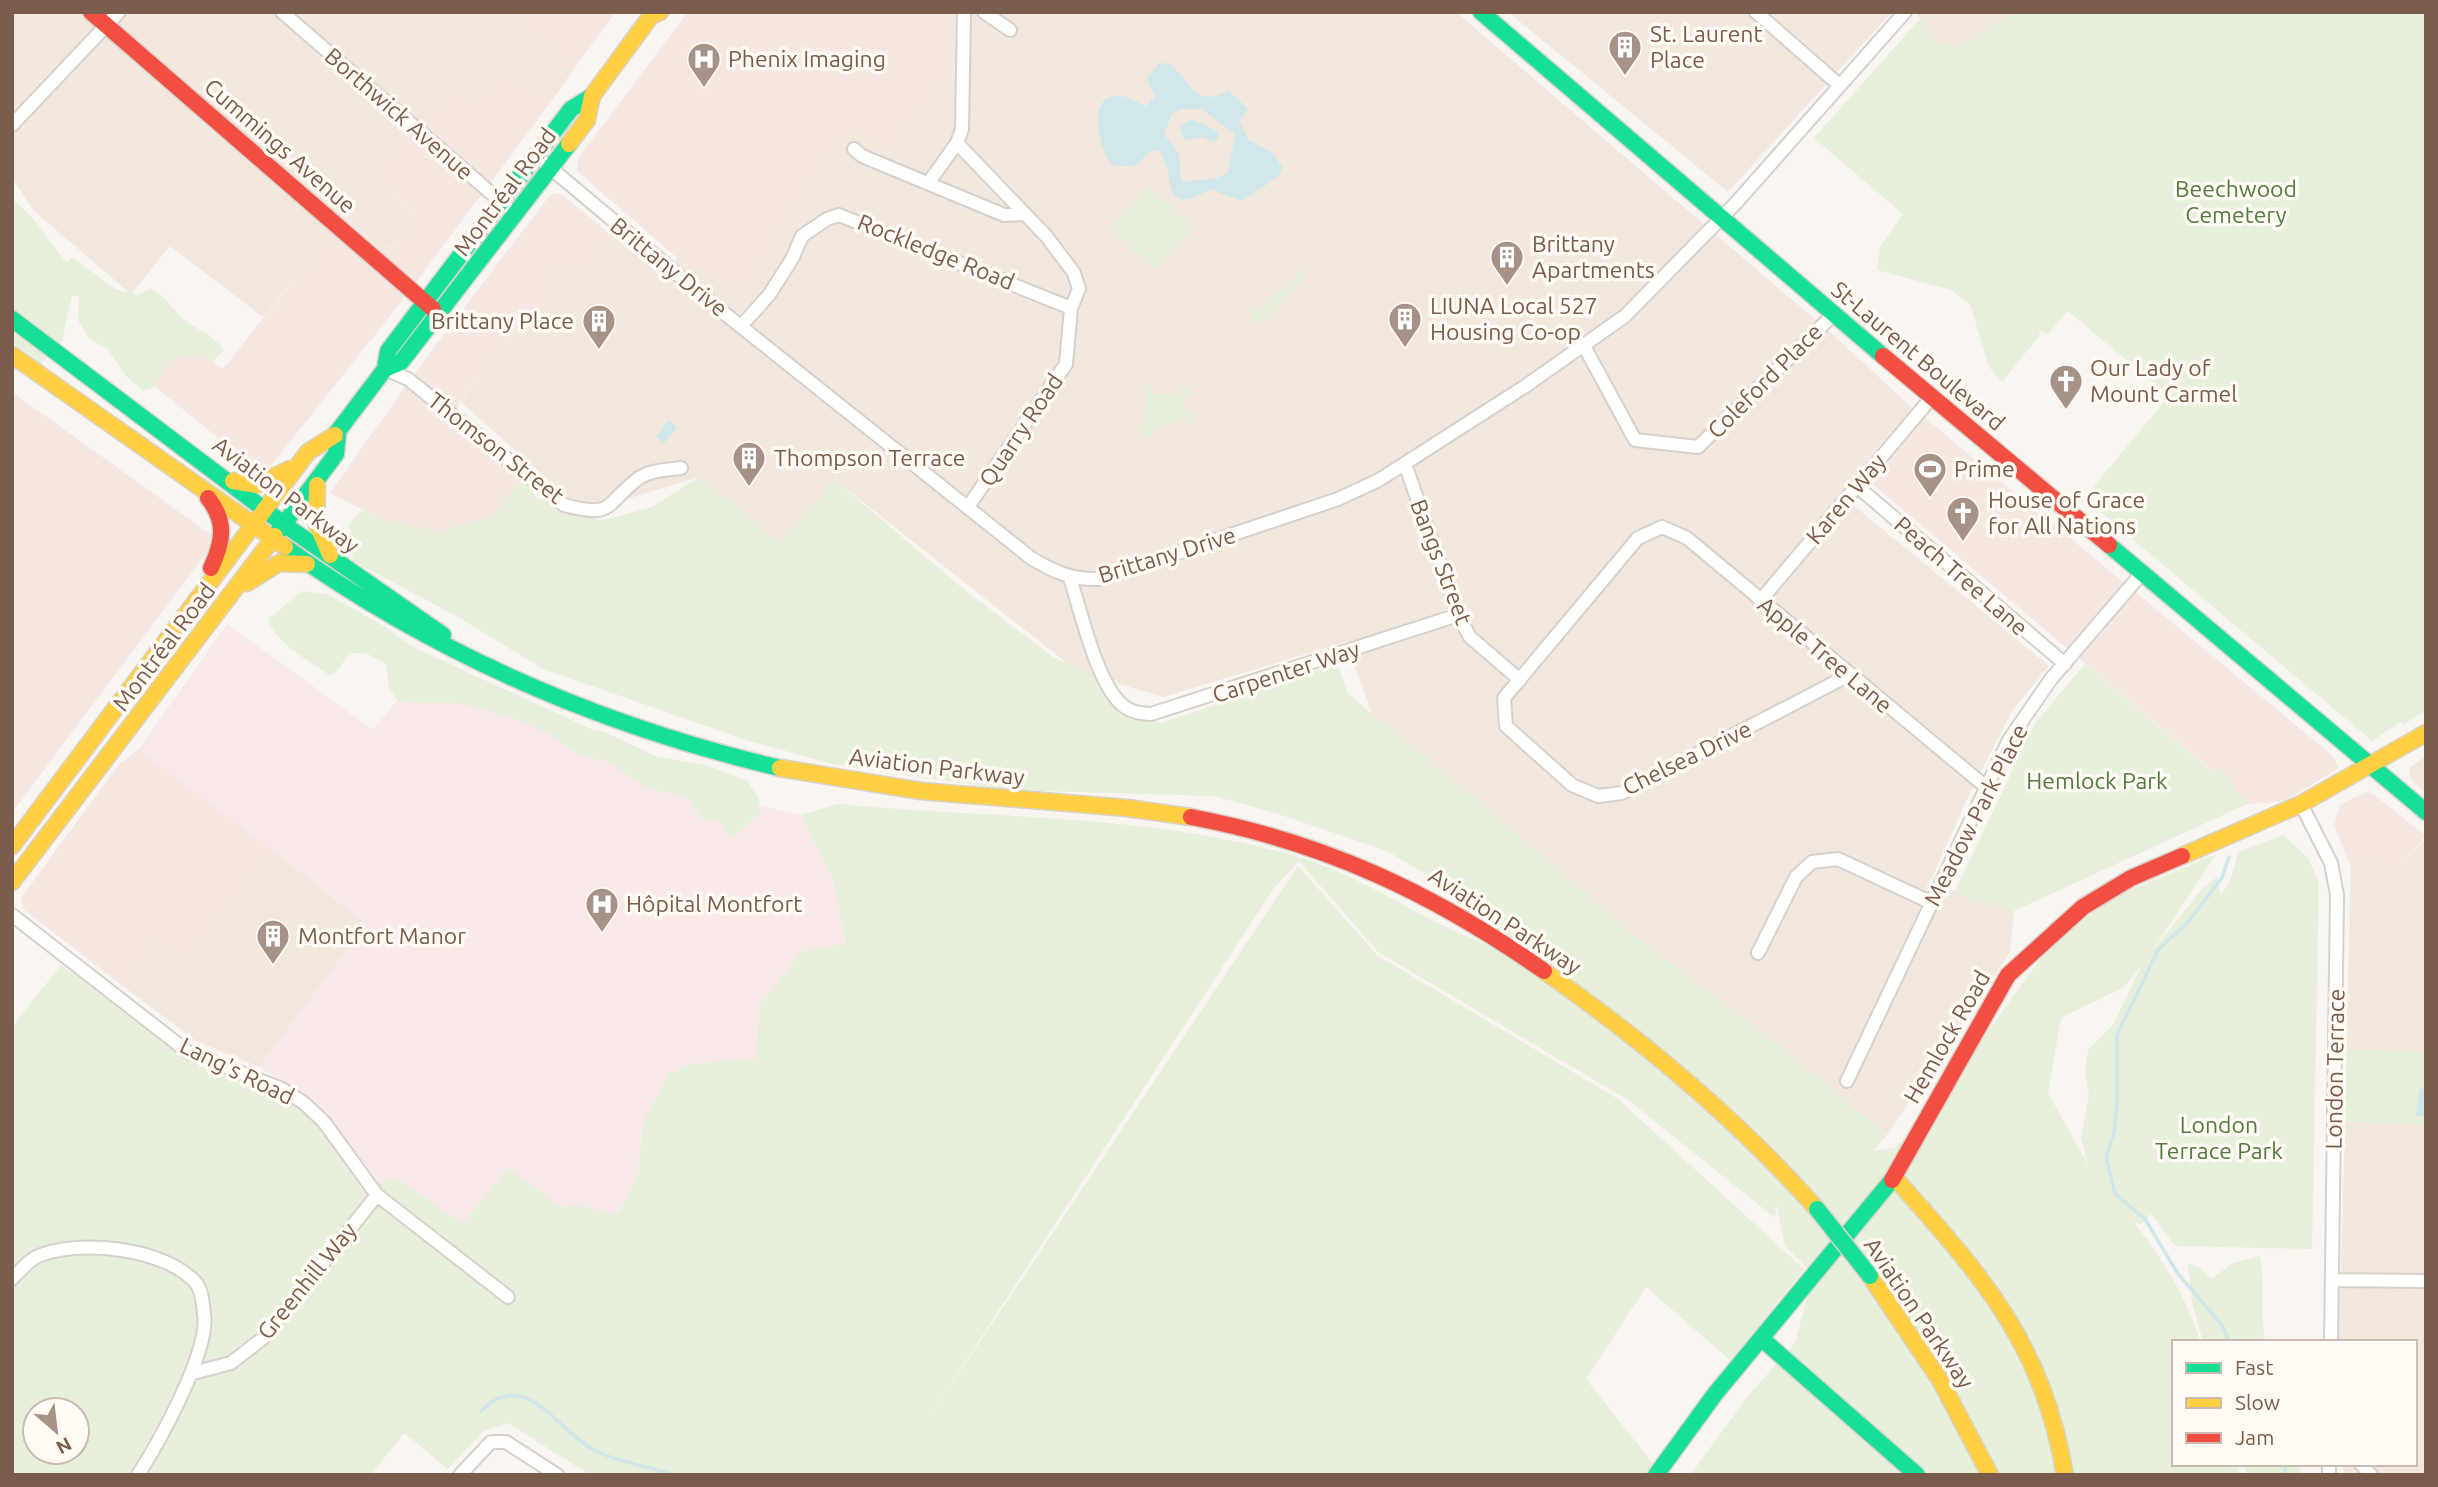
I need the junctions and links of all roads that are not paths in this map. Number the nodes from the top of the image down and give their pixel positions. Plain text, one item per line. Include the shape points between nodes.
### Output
1 (91, 12) edge
2 (119, 12) edge
3 (282, 12) edge
4 (964, 12) edge
5 (984, 12) edge
6 (1481, 12) edge
7 (1756, 12) edge
8 (1905, 12) edge
9 (652, 13) edge
10 (106, 25) junction
11 (1010, 30) dead end
12 (1838, 84) junction
13 (592, 96) junction
14 (12, 124) edge
15 (957, 143) junction
16 (854, 149) dead end
17 (535, 155) junction
18 (551, 169) junction
19 (929, 182) junction
20 (499, 202) junction
21 (1024, 214) junction
22 (517, 215) junction
23 (1719, 218) junction
24 (425, 302) junction
25 (1071, 308) junction
26 (1834, 314) junction
27 (439, 315) junction
28 (12, 319) edge
29 (741, 326) junction
30 (1584, 346) junction
31 (12, 355) edge
32 (385, 369) junction
33 (1932, 397) junction
34 (338, 433) junction
35 (299, 463) junction
36 (1405, 464) junction
37 (681, 468) dead end
38 (219, 474) junction
39 (189, 477) junction
40 (317, 481) junction
41 (1858, 486) junction
42 (968, 507) junction
43 (264, 509) junction
44 (285, 524) junction
45 (253, 525) junction
46 (1662, 527) joint
47 (273, 539) junction
48 (334, 560) junction
49 (313, 565) junction
50 (2142, 573) junction
51 (1070, 578) junction
52 (233, 594) junction
53 (1760, 601) junction
54 (191, 607) junction
55 (1458, 615) junction
56 (2065, 664) junction
57 (1849, 675) junction
58 (1520, 680) junction
59 (544, 691) junction
60 (2426, 733) edge
61 (2370, 765) junction
62 (1986, 788) junction
63 (2301, 804) junction
64 (2426, 812) edge
65 (12, 846) edge
66 (12, 883) edge
67 (1932, 903) junction
68 (12, 915) edge
69 (1758, 953) dead end
70 (1847, 1082) dead end
71 (1894, 1177) junction
72 (377, 1195) junction
73 (12, 1279) edge
74 (2332, 1280) junction
75 (2426, 1281) edge
76 (508, 1297) dead end
77 (1762, 1339) junction
78 (2331, 1340) edge
79 (192, 1373) junction
80 (138, 1475) edge
81 (460, 1475) edge
82 (557, 1475) edge
83 (1656, 1475) edge
84 (1917, 1475) edge
85 (1990, 1475) edge
86 (2065, 1475) edge

1 - 10 main road, Cummings Avenue
2 - 10 street
3 - 20 street, Borthwick Avenue
4 - 15 street via 964,92
5 - 11 street
6 - 23 main road, St-Laurent Boulevard
7 - 12 street
8 - 12 street, Brittany Drive
9 - 13 main road, Montréal Road
10 - 14 street
10 - 24 main road, Cummings Avenue
12 - 23 street, Brittany Drive
13 - 17 main road, Montréal Road via 571,109
13 - 18 main road, Montréal Road via 587,120
15 - 19 street
15 - 21 street, Quarry Road
16 - 19 street
17 - 18 street, Brittany Drive
17 - 20 main road, Montréal Road
18 - 22 main road, Montréal Road
18 - 29 street, Brittany Drive
19 - 21 street via 1004,215
20 - 22 street, Borthwick Avenue
20 - 24 main road, Montréal Road
21 - 25 street, Quarry Road via 1074,273 1079,289
22 - 27 main road, Montréal Road
23 - 26 main road, St-Laurent Boulevard
23 - 30 street, Brittany Drive via 1639,303
24 - 27 main road, Cummings Avenue
24 - 32 main road, Montréal Road via 388,351
25 - 29 street, Rockledge Road via 839,215 802,236 769,295
25 - 42 street, Quarry Road via 1066,364
26 - 30 street, Coleford Place via 1698,447 1635,440
26 - 33 main road, St-Laurent Boulevard
27 - 32 main road, Montréal Road via 401,362
28 - 38 main road, Aviation Parkway
29 - 42 street, Brittany Drive
30 - 36 street, Brittany Drive
31 - 39 main road, Aviation Parkway
32 - 34 main road, Montréal Road
32 - 37 street, Thomson Street via 408,379 564,505 601,511 639,478
33 - 41 street, Karen Way
33 - 50 main road, St-Laurent Boulevard
34 - 35 main road, Montréal Road
34 - 40 main road, Montréal Road via 336,454
35 - 38 main road via 258,487
35 - 43 main road, Montréal Road
36 - 51 street, Brittany Drive via 1338,499 1214,542 1100,579
36 - 55 street, Bangs Street
38 - 43 main road, Aviation Parkway
39 - 45 main road, Aviation Parkway
39 - 54 main road via 216,507 224,528 221,548
40 - 44 main road, Montréal Road
40 - 48 main road via 314,520
41 - 53 street, Karen Way
41 - 56 street, Peach Tree Lane
42 - 51 street, Brittany Drive via 1031,558
43 - 44 main road, Aviation Parkway
43 - 45 main road, Montréal Road
44 - 47 main road, Montréal Road
44 - 48 main road, Aviation Parkway
45 - 47 main road, Aviation Parkway
45 - 54 main road, Montréal Road
46 - 53 street, Apple Tree Lane via 1687,538
46 - 58 street, Chelsea Drive via 1638,538
47 - 49 main road, Aviation Parkway
47 - 52 main road, Montréal Road
48 - 59 main road, Aviation Parkway via 451,640
49 - 52 main road via 296,561 278,564
49 - 59 main road, Aviation Parkway via 433,641
50 - 56 street, Meadow Park Place
50 - 61 main road, St-Laurent Boulevard
51 - 55 street, Carpenter Way via 1105,683 1116,699 1136,713 1163,712
52 - 66 main road, Montréal Road
53 - 57 street, Apple Tree Lane
54 - 65 main road, Montréal Road
55 - 58 street, Bangs Street via 1470,637
56 - 62 street, Meadow Park Place via 2009,740
57 - 58 street, Chelsea Drive via 1622,793 1598,796 1572,785 1506,726 1504,698
57 - 62 street, Apple Tree Lane
59 - 85 main road, Aviation Parkway, bridge via 672,739 796,771 909,789 1177,814 1245,825 1341,855 1451,908 1615,1021 1731,1119 1817,1209 1936,1372
60 - 61 main road, Hemlock Road
61 - 63 main road, Hemlock Road
61 - 64 main road, St-Laurent Boulevard
62 - 67 street, Meadow Park Place
63 - 71 main road, Hemlock Road via 2131,878 2083,907 2038,945 2008,975
63 - 74 street, London Terrace via 2330,863 2337,895
67 - 69 street via 1838,859 1812,862 1796,877
67 - 70 street, Meadow Park Place
68 - 72 street, Lang's Road via 188,1052 282,1089 303,1103 324,1122
71 - 77 main road, Hemlock Road
71 - 86 main road via 1992,1290 2024,1340 2049,1399
72 - 76 street, Lang's Road
72 - 79 street, Greenhill Way via 262,1339 231,1363
73 - 79 street via 34,1258 71,1246 176,1265 198,1286 205,1317
74 - 75 street
74 - 78 street, London Terrace
77 - 83 main road, Hemlock Road
77 - 84 main road
79 - 80 street
81 - 82 street via 491,1442 499,1441

